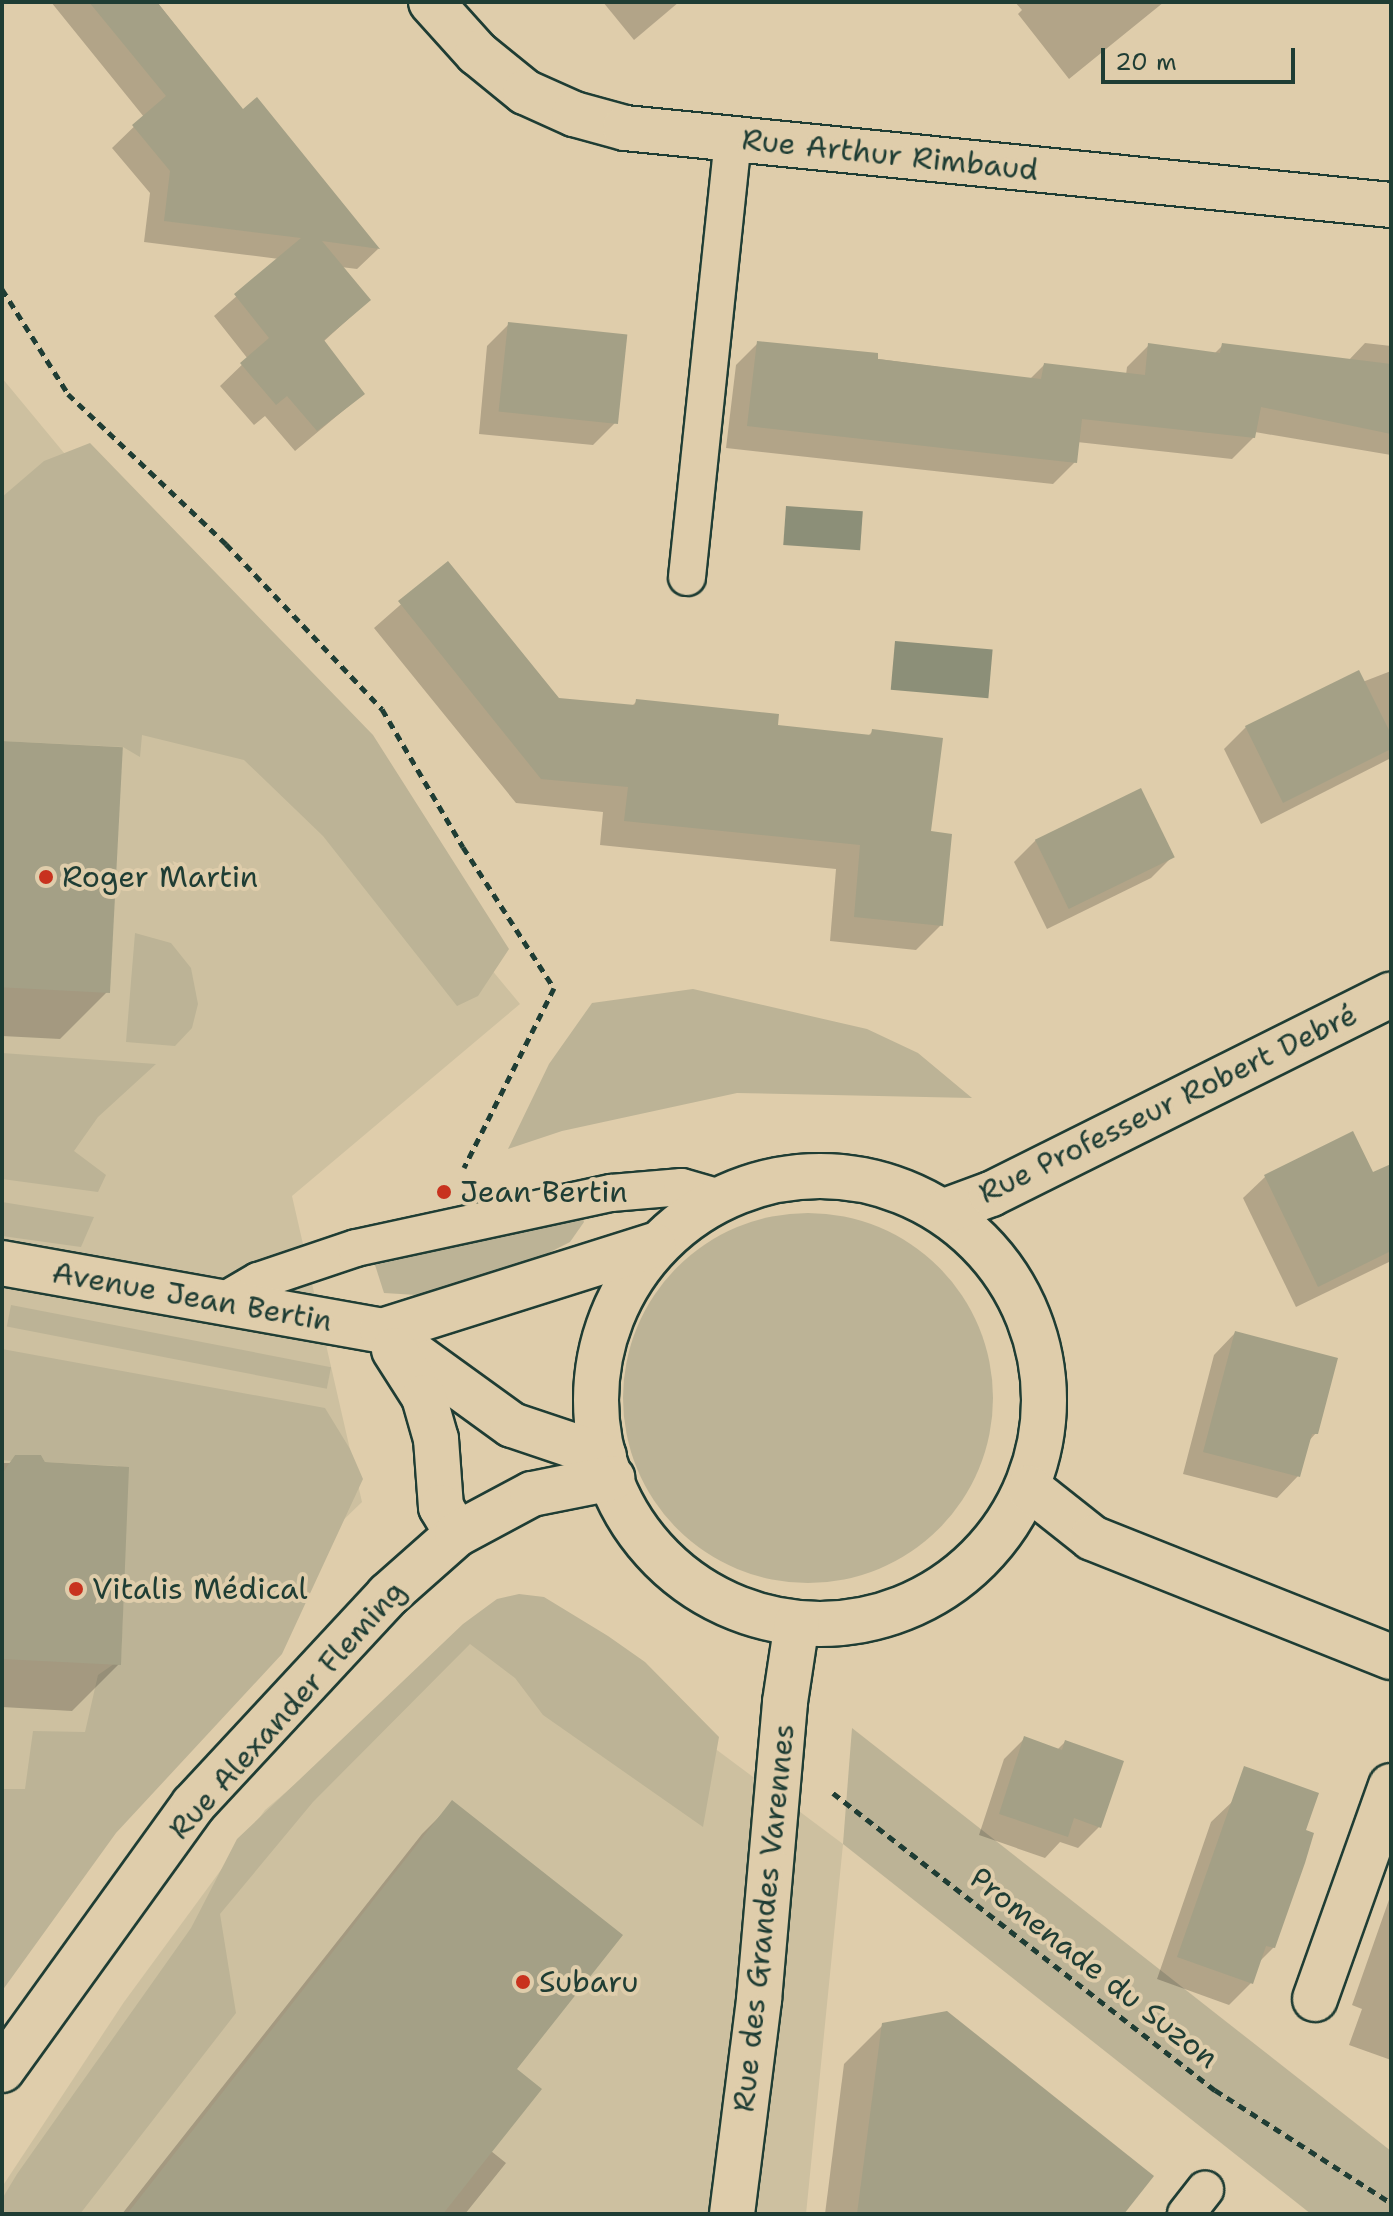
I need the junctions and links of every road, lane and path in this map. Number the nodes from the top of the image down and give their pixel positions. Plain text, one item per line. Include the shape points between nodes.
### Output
1 (431, 2) edge
2 (733, 140) junction
3 (1391, 205) edge
4 (2, 289) edge
5 (687, 577) dead end
6 (554, 988) dead end
7 (1391, 995) edge
8 (718, 1197) junction
9 (945, 1211) junction
10 (654, 1245) junction
11 (2, 1263) edge
12 (222, 1302) junction
13 (382, 1331) junction
14 (608, 1467) junction
15 (1029, 1488) junction
16 (457, 1534) junction
17 (797, 1623) junction
18 (1391, 1657) edge
19 (781, 1754) junction
20 (1391, 1786) edge
21 (1315, 1999) dead end
22 (2, 2070) edge
23 (1391, 2203) edge
24 (732, 2214) edge

1 - 2 street, Rue Arthur Rimbaud via 477,53 537,98 625,128
2 - 3 street, Rue Arthur Rimbaud
2 - 5 lane
4 - 6 path via 68,394 226,544 382,709
7 - 9 street, Rue Professeur Robert Debré via 991,1194
8 - 9 street via 786,1175 893,1186
8 - 10 street
8 - 12 lane via 682,1187 611,1193 356,1248 258,1281
9 - 15 street via 1011,1280 1045,1368 1046,1404
10 - 13 street, Avenue Jean Bertin
10 - 14 street via 607,1324 594,1393
11 - 12 street, Avenue Jean Bertin
12 - 13 street, Avenue Jean Bertin
13 - 14 street, Avenue Jean Bertin via 512,1425
13 - 16 street via 424,1397 436,1439 441,1507
14 - 16 street, Rue Alexander Fleming via 532,1494
14 - 17 street via 625,1512 694,1587 763,1618
15 - 17 street via 993,1546 935,1594 857,1623
15 - 18 street via 1092,1538
16 - 22 street, Rue Alexander Fleming via 388,1595 193,1805
17 - 19 street, Rue des Grandes Varennes
19 - 23 path, Promenade du Suzon via 1215,2090
19 - 24 street, Rue des Grandes Varennes via 759,2000
20 - 21 street

